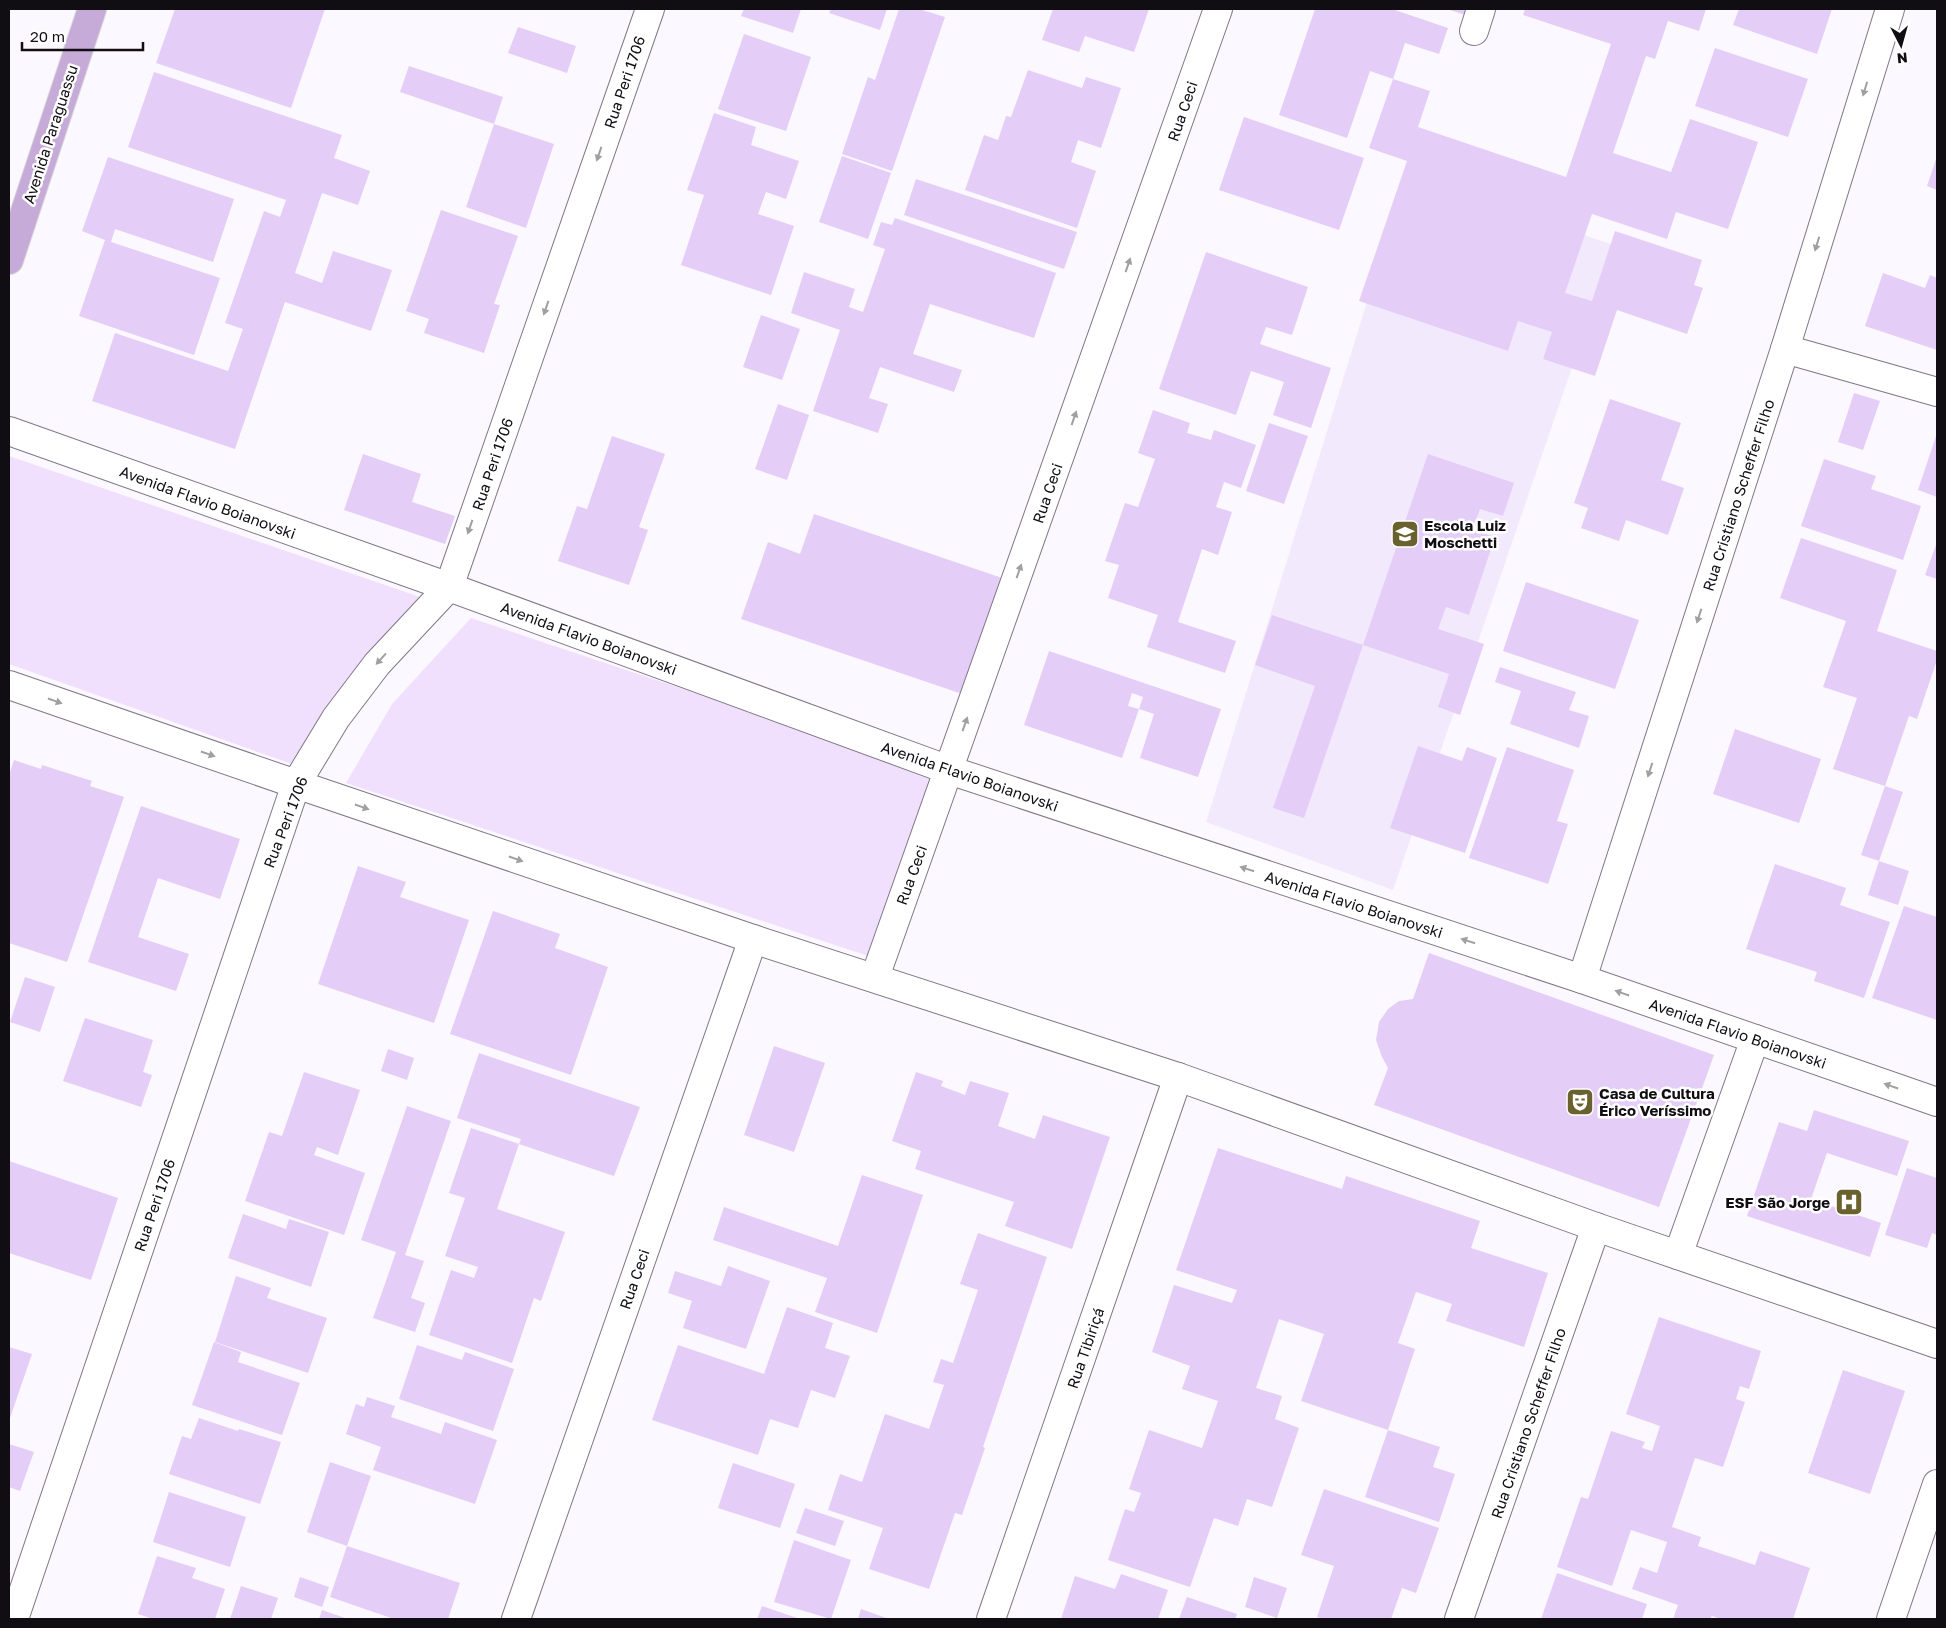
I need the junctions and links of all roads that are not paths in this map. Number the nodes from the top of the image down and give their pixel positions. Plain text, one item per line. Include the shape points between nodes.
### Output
1 (92, 9) edge
2 (650, 9) edge
3 (1218, 9) edge
4 (1890, 9) edge
5 (9, 260) edge
6 (1785, 350) junction
7 (1937, 392) edge
8 (9, 431) edge
9 (449, 587) junction
10 (9, 685) edge
11 (949, 770) junction
12 (296, 784) junction
13 (752, 939) junction
14 (874, 977) junction
15 (1582, 979) junction
16 (1755, 1039) junction
17 (1178, 1077) junction
18 (1937, 1102) edge
19 (1596, 1227) junction
20 (1678, 1255) junction
21 (1937, 1344) edge
22 (1937, 1484) edge
23 (14, 1619) edge
24 (516, 1619) edge
25 (991, 1619) edge
26 (1459, 1619) edge
27 (1891, 1619) edge

1 - 5 main road, Avenida Paraguassu
2 -> 9 street, Rua Peri 1706
11 -> 3 street, Rua Ceci
4 -> 6 street, Rua Cristiano Scheffer Filho
6 - 7 street
6 -> 15 street, Rua Cristiano Scheffer Filho
8 - 9 street, Avenida Flavio Boianovski
9 - 11 street, Avenida Flavio Boianovski
9 -> 12 street, Rua Peri 1706 via 377,664 336,718
10 -> 12 street
11 - 14 street, Rua Ceci
15 -> 11 street, Avenida Flavio Boianovski
12 -> 13 street
12 - 23 street, Rua Peri 1706
13 - 14 street
13 - 24 street, Rua Ceci
14 - 17 street
16 -> 15 street, Avenida Flavio Boianovski
18 -> 16 street, Avenida Flavio Boianovski
16 - 20 street
17 - 19 street
17 - 25 street, Rua Tibiriçá
19 - 20 street
19 - 26 street, Rua Cristiano Scheffer Filho
20 - 21 street
22 - 27 street

